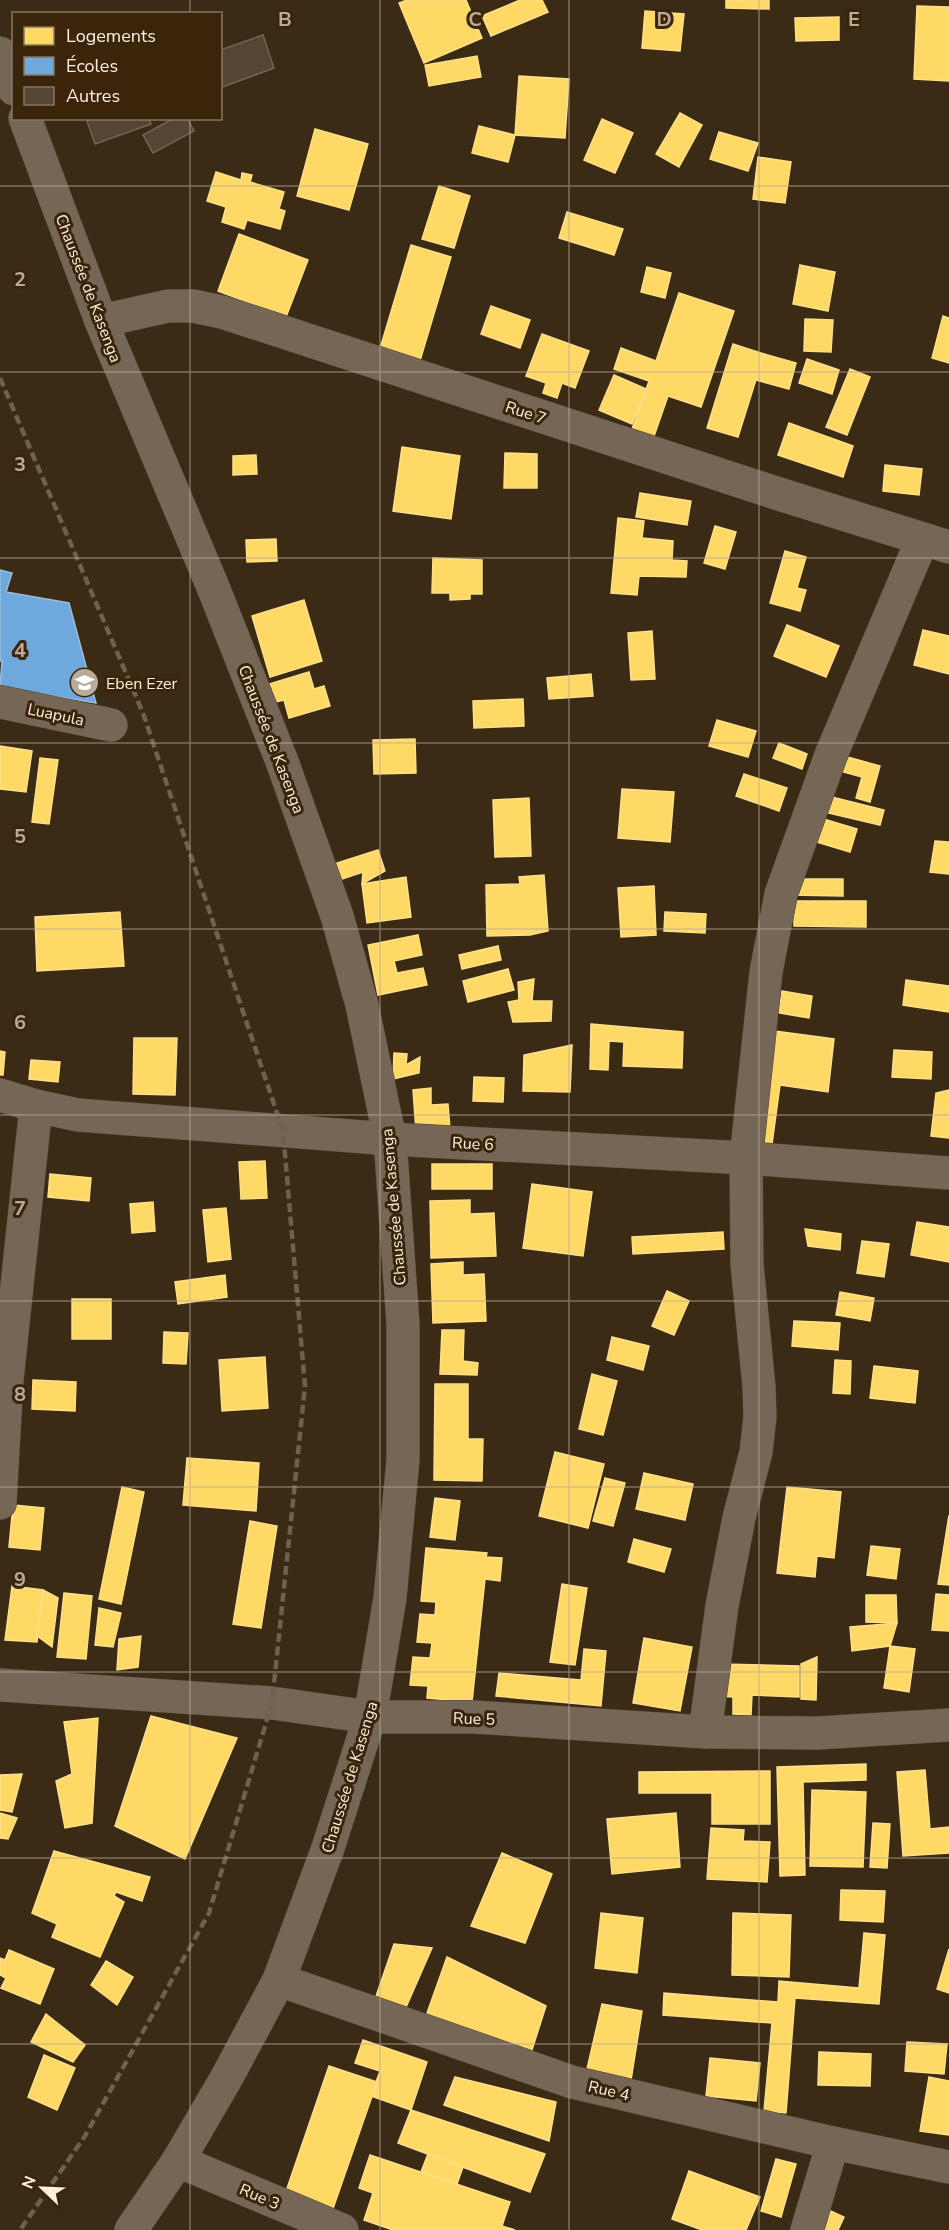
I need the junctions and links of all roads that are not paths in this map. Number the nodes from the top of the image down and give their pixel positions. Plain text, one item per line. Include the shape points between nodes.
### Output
1 (0, 53) edge
2 (12, 84) edge
3 (26, 120) edge
4 (101, 321) junction
5 (936, 544) edge
6 (0, 702) edge
7 (111, 725) dead end
8 (0, 1095) edge
9 (36, 1106) junction
10 (390, 1139) junction
11 (746, 1158) junction
12 (949, 1173) edge
13 (0, 1503) edge
14 (0, 1685) edge
15 (370, 1717) junction
16 (949, 1725) edge
17 (705, 1732) junction
18 (279, 1980) junction
19 (833, 2143) junction
20 (178, 2161) junction
21 (949, 2167) edge
22 (131, 2230) edge
23 (342, 2230) edge
24 (807, 2230) edge

1 - 2 street
3 - 4 street, Chaussée de Kasenga
4 - 5 street, Rue 7 via 168,306 222,312
4 - 10 street, Chaussée de Kasenga via 213,587 283,764 337,916 362,1005
5 - 11 street via 831,754 781,894 766,972
6 - 7 street, Luapula
8 - 9 street, Rue 6
9 - 10 street, Rue 6 via 78,1114
9 - 13 street via 7,1380
10 - 11 street, Rue 6
10 - 15 street, Chaussée de Kasenga via 403,1324 403,1460 390,1598
11 - 12 street, Rue 6
11 - 17 street via 747,1264 760,1417 722,1606
14 - 15 street, Rue 5 via 272,1702
15 - 17 street, Rue 5 via 474,1717
15 - 18 street, Chaussée de Kasenga via 328,1848
16 - 17 street, Rue 5 via 818,1733
18 - 19 street, Rue 4 via 572,2082
18 - 20 street, Chaussée de Kasenga
19 - 21 street, Rue 4
19 - 24 street
20 - 22 street, Chaussée de Kasenga
20 - 23 street, Rue 3

